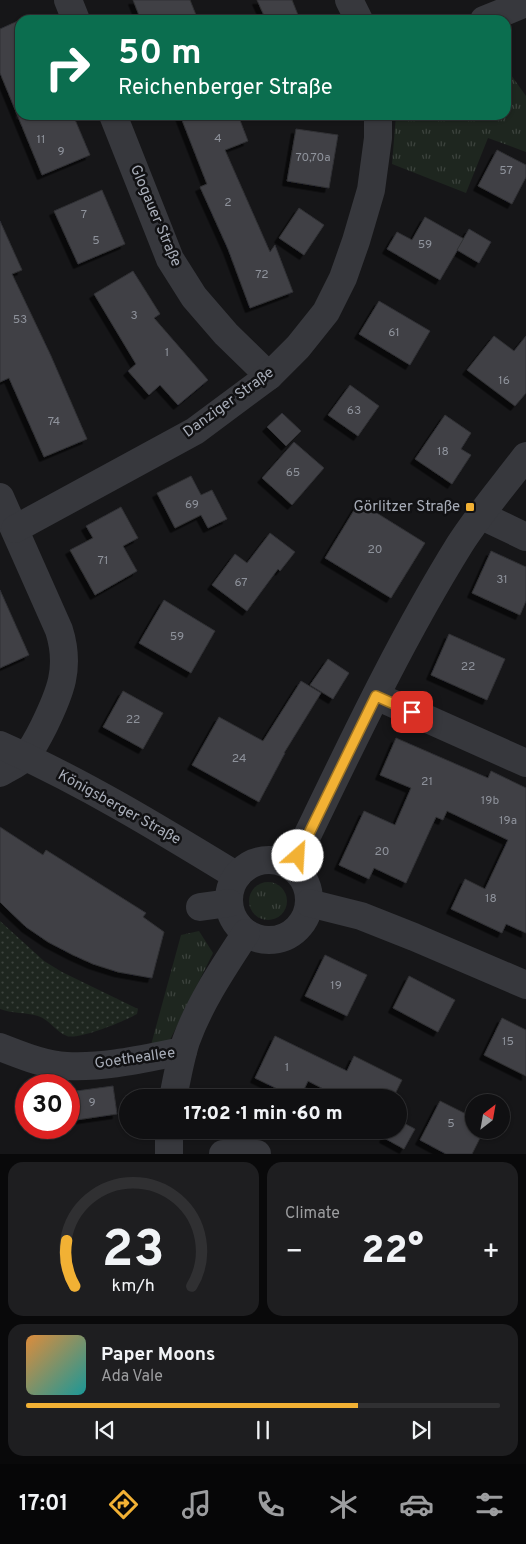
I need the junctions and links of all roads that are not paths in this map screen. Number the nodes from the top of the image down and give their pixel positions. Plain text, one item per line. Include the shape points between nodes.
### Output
1 (68, 0) edge
2 (349, 0) edge
3 (526, 3) edge
4 (74, 15) edge
5 (356, 15) edge
6 (496, 15) edge
7 (115, 120) edge
8 (378, 120) edge
9 (269, 376) junction
10 (526, 456) edge
11 (0, 498) edge
12 (480, 515) junction
13 (15, 529) junction
14 (526, 537) edge
15 (376, 696) junction
16 (0, 746) edge
17 (25, 757) junction
18 (526, 764) edge
19 (0, 773) edge
20 (292, 867) junction
21 (237, 876) junction
22 (229, 902) junction
23 (309, 903) junction
24 (200, 908) dead end
25 (246, 933) junction
26 (526, 985) edge
27 (0, 1047) edge
28 (183, 1051) junction
29 (175, 1089) edge
30 (169, 1139) edge
31 (169, 1154) edge
32 (223, 1154) edge
33 (257, 1154) edge

1 - 4 street
2 - 5 street
3 - 6 street
7 - 9 street, Glogauer Straße via 170,259 194,297
8 - 9 street, Danziger Straße via 371,190 343,278 326,312
9 - 13 street, Danziger Straße via 195,431
10 - 12 street
11 - 13 street
12 - 14 street
12 - 15 street via 460,544
13 - 17 street via 59,630 65,659 61,687
15 - 18 street
15 - 20 street
16 - 17 street, Königsberger Straße
17 - 19 street
17 - 21 street, Königsberger Straße via 135,814
20 - 21 street via 269,860 246,867
20 - 23 street via 304,880
21 - 22 street
22 - 24 street
22 - 25 street via 234,920
23 - 25 street via 302,923 289,935 263,940
23 - 26 street via 361,916
25 - 28 street, Goetheallee via 207,996
27 - 28 street, Goetheallee via 32,1060 66,1066 96,1065
28 - 29 street, Goetheallee
30 - 31 street
32 - 33 street

